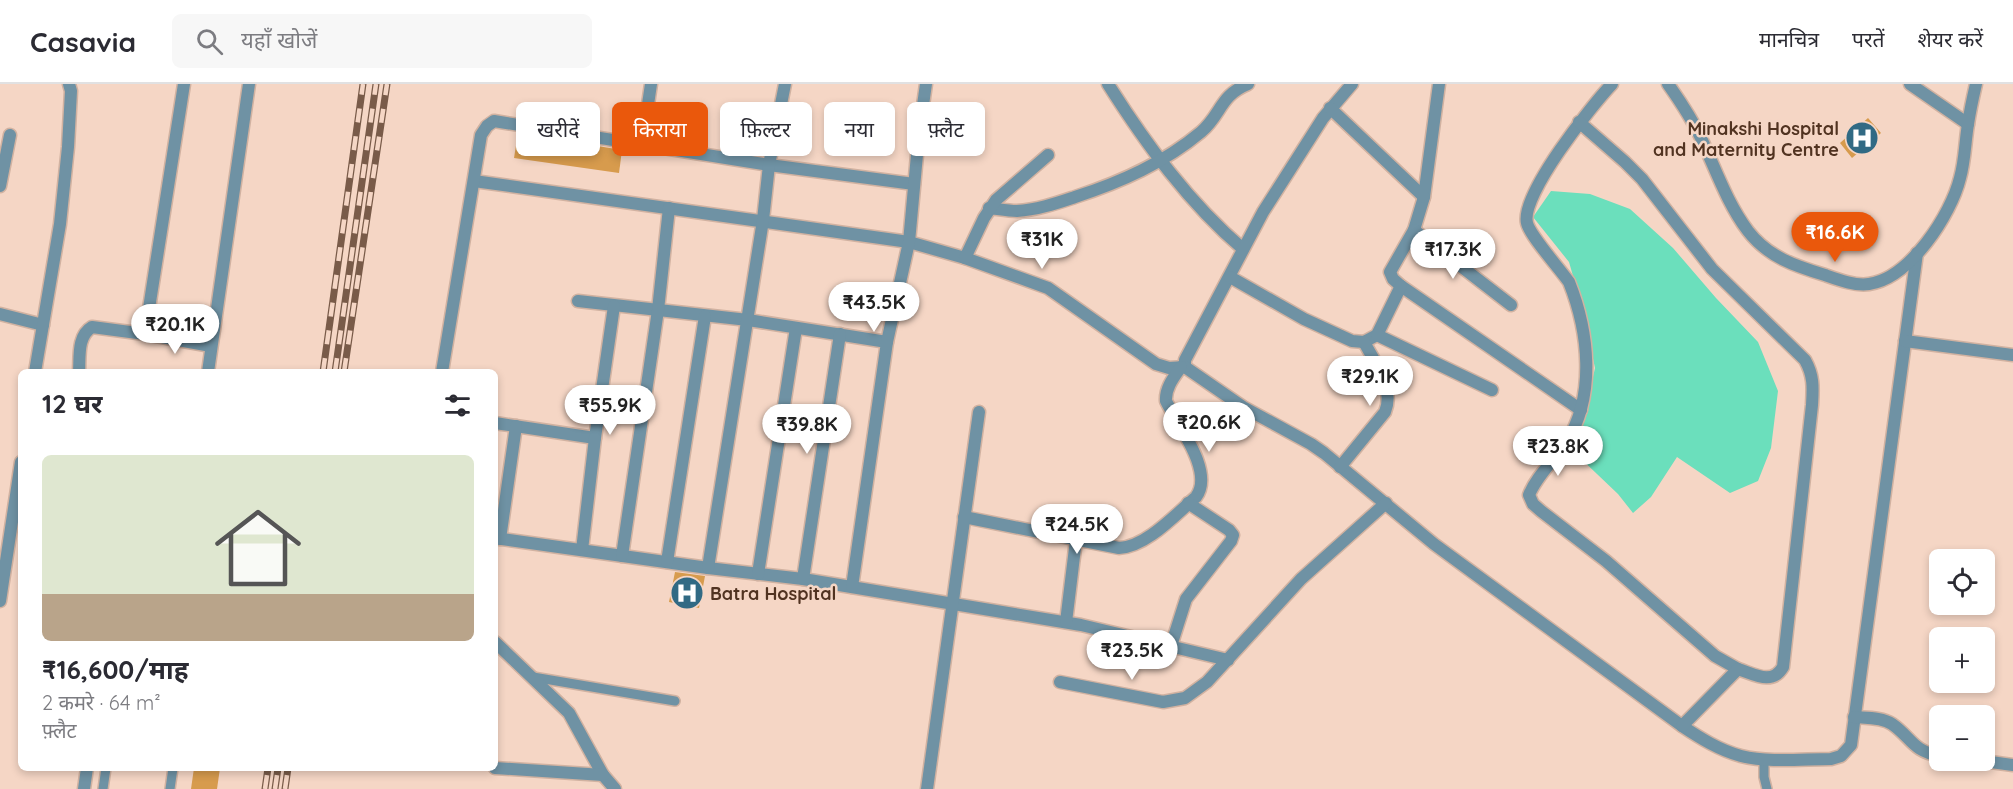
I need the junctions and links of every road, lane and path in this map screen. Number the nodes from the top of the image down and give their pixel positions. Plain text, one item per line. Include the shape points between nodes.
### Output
1 (69, 84) edge
2 (184, 84) edge
3 (249, 84) edge
4 (651, 84) edge
5 (785, 84) edge
6 (926, 84) edge
7 (1108, 84) edge
8 (1248, 84) edge
9 (1353, 84) edge
10 (1439, 84) edge
11 (1612, 84) edge
12 (1668, 84) edge
13 (1976, 84) edge
14 (1916, 86) edge
15 (648, 102) edge
16 (1330, 108) junction
17 (1579, 122) junction
18 (1968, 124) junction
19 (10, 135) dead end
20 (612, 140) edge
21 (1048, 154) dead end
22 (708, 155) edge
23 (1162, 160) junction
24 (769, 165) junction
25 (474, 181) junction
26 (914, 184) junction
27 (0, 186) edge
28 (1424, 197) junction
29 (669, 208) junction
30 (989, 208) junction
31 (763, 220) junction
32 (1414, 230) junction
33 (909, 242) junction
34 (1243, 249) junction
35 (1917, 253) junction
36 (965, 258) junction
37 (1230, 277) junction
38 (1401, 286) junction
39 (578, 301) dead end
40 (1511, 305) dead end
41 (614, 306) junction
42 (658, 310) junction
43 (0, 314) edge
44 (705, 316) junction
45 (748, 321) junction
46 (43, 325) junction
47 (796, 328) junction
48 (145, 334) junction
49 (840, 334) junction
50 (1377, 335) junction
51 (1905, 341) junction
52 (887, 342) junction
53 (1364, 342) junction
54 (211, 346) junction
55 (2013, 355) edge
56 (1183, 367) junction
57 (36, 369) edge
58 (79, 369) edge
59 (208, 369) edge
60 (443, 369) edge
61 (1492, 390) dead end
62 (1581, 410) junction
63 (979, 412) dead end
64 (498, 423) edge
65 (516, 426) junction
66 (595, 438) junction
67 (1340, 466) junction
68 (18, 482) edge
69 (1188, 503) junction
70 (1386, 503) junction
71 (964, 517) junction
72 (498, 538) edge
73 (1076, 540) junction
74 (582, 550) junction
75 (622, 556) junction
76 (667, 562) junction
77 (708, 568) junction
78 (758, 574) junction
79 (803, 579) junction
80 (852, 587) junction
81 (0, 601) edge
82 (952, 604) junction
83 (1066, 622) junction
84 (498, 645) edge
85 (1171, 646) junction
86 (1228, 660) junction
87 (1738, 669) junction
88 (533, 677) junction
89 (1060, 682) dead end
90 (675, 701) dead end
91 (1854, 717) junction
92 (1682, 726) junction
93 (1929, 754) edge
94 (1764, 759) junction
95 (1995, 763) edge
96 (2013, 765) edge
97 (498, 768) edge
98 (87, 771) edge
99 (106, 771) edge
100 (173, 771) edge
101 (603, 775) junction
102 (84, 789) edge
103 (103, 789) edge
104 (170, 789) edge
105 (615, 789) edge
106 (927, 789) edge
107 (1767, 789) edge

1 - 46 street via 66,169
2 - 48 street
3 - 54 street
4 - 15 street
5 - 24 street
6 - 26 street
7 - 23 street
8 - 23 street via 1236,89 1202,130
9 - 16 street
10 - 28 street
11 - 17 street
12 - 35 street via 1692,120 1735,211 1764,249 1800,268 1851,283 1869,284 1885,280
13 - 18 street
14 - 18 street
16 - 28 street
16 - 34 street
17 - 62 street via 1526,212 1527,224 1573,292 1586,363
17 - 87 street via 1642,179 1712,269 1805,360 1812,373 1814,386 1783,668 1773,678
18 - 35 street via 1955,194 1939,225
19 - 27 street
20 - 25 street via 494,121 482,135
21 - 30 street
22 - 24 street
23 - 30 street via 1115,184 1045,207 1016,211
23 - 34 street via 1216,226
24 - 26 street
24 - 31 street
25 - 29 street
25 - 60 street
26 - 33 street
28 - 32 street
29 - 31 street
29 - 42 street
30 - 36 street
31 - 33 street
31 - 45 street
32 - 38 street via 1390,272
32 - 40 street
33 - 36 street
33 - 52 street
34 - 37 street
35 - 51 street
36 - 56 street via 1048,288 1156,364
37 - 53 street via 1304,319 1352,341
37 - 56 street
38 - 50 street
38 - 62 street
39 - 41 street
41 - 42 street
41 - 66 street
42 - 44 street
42 - 75 street
43 - 46 street
44 - 45 street
44 - 76 street
45 - 47 street
45 - 77 street
46 - 57 street
47 - 49 street
47 - 78 street
48 - 54 street
48 - 58 street via 92,327 81,340
49 - 52 street
49 - 79 street
50 - 53 street
50 - 61 street
51 - 55 street
51 - 91 street
52 - 80 street
53 - 67 street via 1387,387 1389,404
54 - 59 street
56 - 67 street via 1243,407 1311,444
56 - 69 street via 1165,394 1200,472 1201,490
62 - 87 street via 1564,445 1533,484 1529,495 1533,504 1612,566 1715,656
63 - 71 street
64 - 65 street
65 - 66 street
65 - 72 street
66 - 74 street
67 - 70 street
68 - 81 street
69 - 73 street via 1128,548
69 - 85 street via 1233,535 1186,600
70 - 86 street via 1301,579
70 - 92 street via 1434,544
71 - 73 street
71 - 82 street
72 - 74 street
73 - 83 street
74 - 75 street
75 - 76 street
76 - 77 street
77 - 78 street
78 - 79 street
79 - 80 street
80 - 82 street
82 - 83 street
82 - 106 street
83 - 85 street
84 - 88 street
85 - 86 street
86 - 89 street via 1195,692 1175,701
87 - 92 street
88 - 90 lane
88 - 101 street via 569,713
91 - 93 street via 1892,724 1922,752
91 - 94 street via 1851,745 1841,756
92 - 94 street via 1720,749
94 - 107 lane
95 - 96 street
97 - 101 street
98 - 102 street
99 - 103 lane
100 - 104 lane
101 - 105 street

